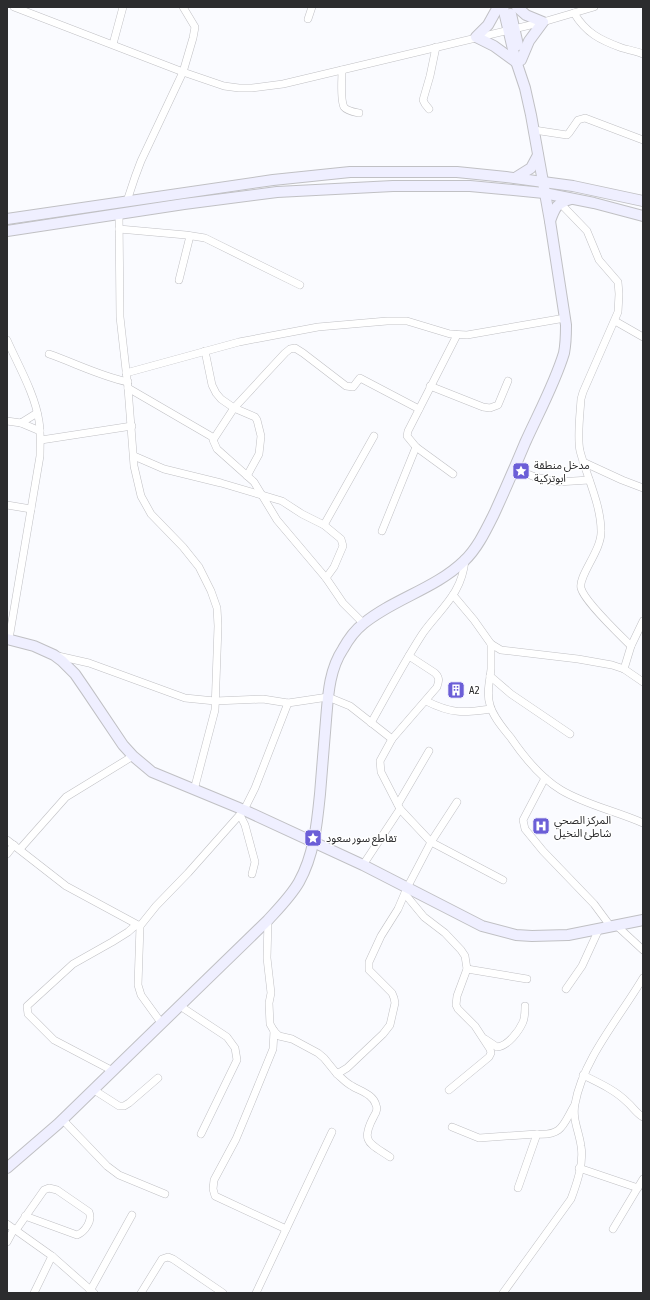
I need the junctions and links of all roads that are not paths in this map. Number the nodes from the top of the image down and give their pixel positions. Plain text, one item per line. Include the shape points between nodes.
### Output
1 (14, 7) edge
2 (123, 7) edge
3 (183, 7) edge
4 (312, 7) edge
5 (498, 7) edge
6 (503, 7) edge
7 (510, 7) edge
8 (517, 7) edge
9 (594, 7) edge
10 (574, 13) junction
11 (308, 19) dead end
12 (543, 22) junction
13 (512, 30) junction
14 (476, 37) junction
15 (113, 44) junction
16 (436, 47) junction
17 (643, 54) edge
18 (519, 61) junction
19 (342, 70) junction
20 (183, 72) junction
21 (429, 109) dead end
22 (359, 113) dead end
23 (534, 130) junction
24 (643, 140) edge
25 (538, 155) junction
26 (515, 178) junction
27 (543, 181) junction
28 (544, 193) junction
29 (571, 199) junction
30 (127, 201) junction
31 (643, 201) edge
32 (560, 203) junction
33 (119, 214) junction
34 (643, 216) edge
35 (7, 219) edge
36 (550, 221) junction
37 (7, 230) edge
38 (119, 230) junction
39 (190, 236) junction
40 (179, 280) dead end
41 (300, 285) dead end
42 (565, 318) junction
43 (615, 321) junction
44 (457, 335) junction
45 (643, 338) edge
46 (7, 340) edge
47 (205, 351) junction
48 (49, 354) dead end
49 (126, 373) junction
50 (508, 381) dead end
51 (128, 385) junction
52 (430, 386) junction
53 (234, 408) junction
54 (419, 409) junction
55 (37, 413) junction
56 (7, 421) edge
57 (21, 423) junction
58 (132, 426) junction
59 (40, 431) junction
60 (374, 436) dead end
61 (214, 438) junction
62 (41, 440) junction
63 (416, 447) junction
64 (134, 456) junction
65 (584, 462) junction
66 (514, 470) junction
67 (452, 474) dead end
68 (248, 476) junction
69 (589, 480) junction
70 (643, 488) edge
71 (264, 496) junction
72 (7, 505) edge
73 (31, 509) junction
74 (324, 525) junction
75 (382, 531) dead end
76 (464, 560) junction
77 (326, 578) junction
78 (453, 596) junction
79 (643, 621) edge
80 (364, 624) junction
81 (8, 639) edge
82 (491, 644) junction
83 (631, 646) junction
84 (54, 655) junction
85 (409, 656) junction
86 (624, 669) junction
87 (490, 676) junction
88 (643, 682) edge
89 (328, 697) junction
90 (215, 701) junction
91 (426, 701) junction
92 (288, 703) junction
93 (491, 709) junction
94 (371, 723) junction
95 (570, 734) dead end
96 (392, 739) junction
97 (429, 751) dead end
98 (133, 756) junction
99 (544, 778) junction
100 (194, 790) junction
101 (457, 802) dead end
102 (399, 807) junction
103 (242, 813) junction
104 (643, 823) edge
105 (7, 840) edge
106 (314, 842) junction
107 (431, 842) junction
108 (17, 847) junction
109 (7, 854) edge
110 (363, 865) junction
111 (252, 874) dead end
112 (503, 880) dead end
113 (406, 891) junction
114 (268, 920) junction
115 (643, 920) edge
116 (138, 926) junction
117 (614, 926) junction
118 (599, 929) junction
119 (643, 950) edge
120 (467, 969) junction
121 (643, 978) edge
122 (527, 979) dead end
123 (566, 989) dead end
124 (180, 1006) junction
125 (525, 1006) dead end
126 (162, 1024) junction
127 (274, 1031) junction
128 (484, 1038) junction
129 (113, 1071) junction
130 (337, 1074) junction
131 (583, 1075) junction
132 (158, 1078) dead end
133 (94, 1090) junction
134 (449, 1090) dead end
135 (575, 1104) junction
136 (643, 1117) edge
137 (63, 1120) junction
138 (452, 1127) dead end
139 (332, 1132) dead end
140 (201, 1134) dead end
141 (536, 1134) junction
142 (390, 1157) dead end
143 (7, 1168) edge
144 (579, 1168) junction
145 (643, 1179) edge
146 (518, 1188) dead end
147 (638, 1188) junction
148 (165, 1194) dead end
149 (132, 1214) dead end
150 (25, 1216) junction
151 (7, 1224) edge
152 (15, 1229) junction
153 (286, 1229) junction
154 (613, 1229) dead end
155 (7, 1242) edge
156 (52, 1256) junction
157 (92, 1292) edge
158 (34, 1293) edge
159 (141, 1293) edge
160 (223, 1293) edge
161 (256, 1293) edge
162 (503, 1293) edge

1 - 15 street
2 - 15 street
3 - 20 street via 194,27
4 - 11 street
5 - 14 street via 488,25
6 - 13 street
7 - 13 street
8 - 12 street via 526,15
9 - 10 street
10 - 12 street
10 - 17 street via 583,27 592,34
12 - 13 street
12 - 18 street via 528,41
13 - 14 street
13 - 18 street
14 - 16 street
14 - 18 street
15 - 20 street
16 - 19 street
16 - 21 street via 423,100
18 - 23 street
19 - 20 street via 283,84 252,88 224,86
19 - 22 street via 344,107
20 - 30 street via 141,161
23 - 24 street via 567,135 578,120 585,118
23 - 25 street
25 - 26 street via 531,168
25 - 27 street
26 - 27 street
26 - 30 street via 457,172 350,172
27 - 28 street
27 - 31 street
28 - 29 street
28 - 33 street via 470,186 393,186 277,192
28 - 36 street
29 - 32 street
29 - 34 street
30 - 35 street
32 - 36 street via 553,210
32 - 43 street via 587,231 599,260 618,282 619,304
33 - 37 street
33 - 38 street
36 - 42 street
38 - 39 street
38 - 49 street via 120,318
39 - 40 street
39 - 41 street via 205,238
42 - 44 street via 484,333
42 - 66 street via 566,334 562,359
43 - 45 street
43 - 65 street via 581,399 579,440
44 - 47 street via 407,321 387,321 305,330
44 - 52 street
46 - 55 street
47 - 49 street
47 - 53 street via 212,385 221,399
48 - 51 street
49 - 51 street
50 - 52 street via 498,405 490,408
51 - 58 street
51 - 61 street
52 - 54 street
53 - 54 street via 285,353 295,348 346,386 353,387 360,378
53 - 61 street
53 - 68 street via 255,417 259,426 259,454
54 - 63 street via 407,436
55 - 57 street
55 - 59 street
56 - 57 street
57 - 59 street
58 - 62 street
58 - 64 street
59 - 62 street
60 - 74 street
61 - 68 street via 217,449
62 - 73 street
63 - 67 street
63 - 75 street
64 - 71 street via 164,469
64 - 90 street via 137,481 146,506 199,567 217,608
65 - 69 street
65 - 70 street
66 - 69 street via 558,482
66 - 76 street via 488,526
68 - 71 street
69 - 83 street via 602,532 598,548 580,587 603,617
71 - 74 street via 282,502
71 - 77 street via 277,520
72 - 73 street
73 - 81 street
74 - 77 street via 341,539 343,546
76 - 78 street via 460,584
76 - 80 street via 434,582
77 - 80 street via 343,603
78 - 82 street
78 - 85 street
79 - 83 street
80 - 89 street via 350,638 335,664
81 - 84 street
82 - 86 street via 501,650 578,659
82 - 87 street
83 - 86 street
84 - 90 street via 89,663 185,698
84 - 98 street via 74,674
85 - 91 street via 440,680
85 - 94 street
86 - 88 street
87 - 93 street via 488,697
87 - 95 street via 511,694
89 - 92 street
89 - 94 street via 350,706
89 - 106 street
90 - 92 street via 263,699
90 - 100 street via 214,717
91 - 93 street via 450,712
91 - 96 street
92 - 103 street via 255,788
93 - 99 street via 513,742
94 - 96 street
96 - 102 street via 379,767
97 - 102 street
98 - 100 street via 152,772
98 - 108 street via 66,797
99 - 104 street via 579,799
99 - 117 street via 523,820 525,829
100 - 103 street
101 - 107 street
102 - 107 street
102 - 110 street
103 - 106 street
103 - 111 street via 255,862
103 - 116 street
105 - 108 street
106 - 110 street
106 - 114 street via 299,883
107 - 112 street
107 - 113 street
108 - 109 street
108 - 116 street via 66,886
110 - 113 street
113 - 118 street via 482,926 516,936 568,935
113 - 120 street via 424,917 461,950 465,956
113 - 130 street via 368,966 394,998 390,1025 356,1060
114 - 124 street
114 - 127 street via 270,1024
115 - 117 street
116 - 126 street via 138,985 141,996
116 - 129 street via 73,964 27,1006 26,1010 54,1040
117 - 118 street
117 - 119 street
118 - 123 street via 582,966
120 - 122 street
120 - 128 street via 456,1005
121 - 131 street
124 - 126 street
124 - 140 street via 227,1037 235,1048 237,1060
125 - 128 street via 523,1023 505,1044 497,1047
126 - 129 street
127 - 130 street via 279,1036 292,1039 318,1053
127 - 153 street via 273,1049 236,1139 214,1180 213,1189 215,1196
128 - 134 street via 490,1049 489,1057
129 - 133 street
130 - 142 street via 375,1101 376,1112 366,1136 370,1143
131 - 135 street
131 - 136 street via 617,1094
132 - 133 street via 124,1106 119,1106
133 - 137 street
135 - 141 street via 561,1129 552,1134
135 - 144 street via 575,1125 581,1147
137 - 143 street
137 - 148 street via 119,1175
138 - 141 street via 479,1138
139 - 153 street
141 - 146 street
144 - 147 street
144 - 162 street via 571,1199
145 - 147 street
147 - 154 street
149 - 157 street
150 - 150 street via 44,1190 49,1188 57,1190 91,1216 83,1233 77,1236
150 - 152 street
151 - 152 street
152 - 155 street
152 - 156 street
153 - 161 street
156 - 157 street
156 - 158 street
159 - 160 street via 162,1258 168,1257

